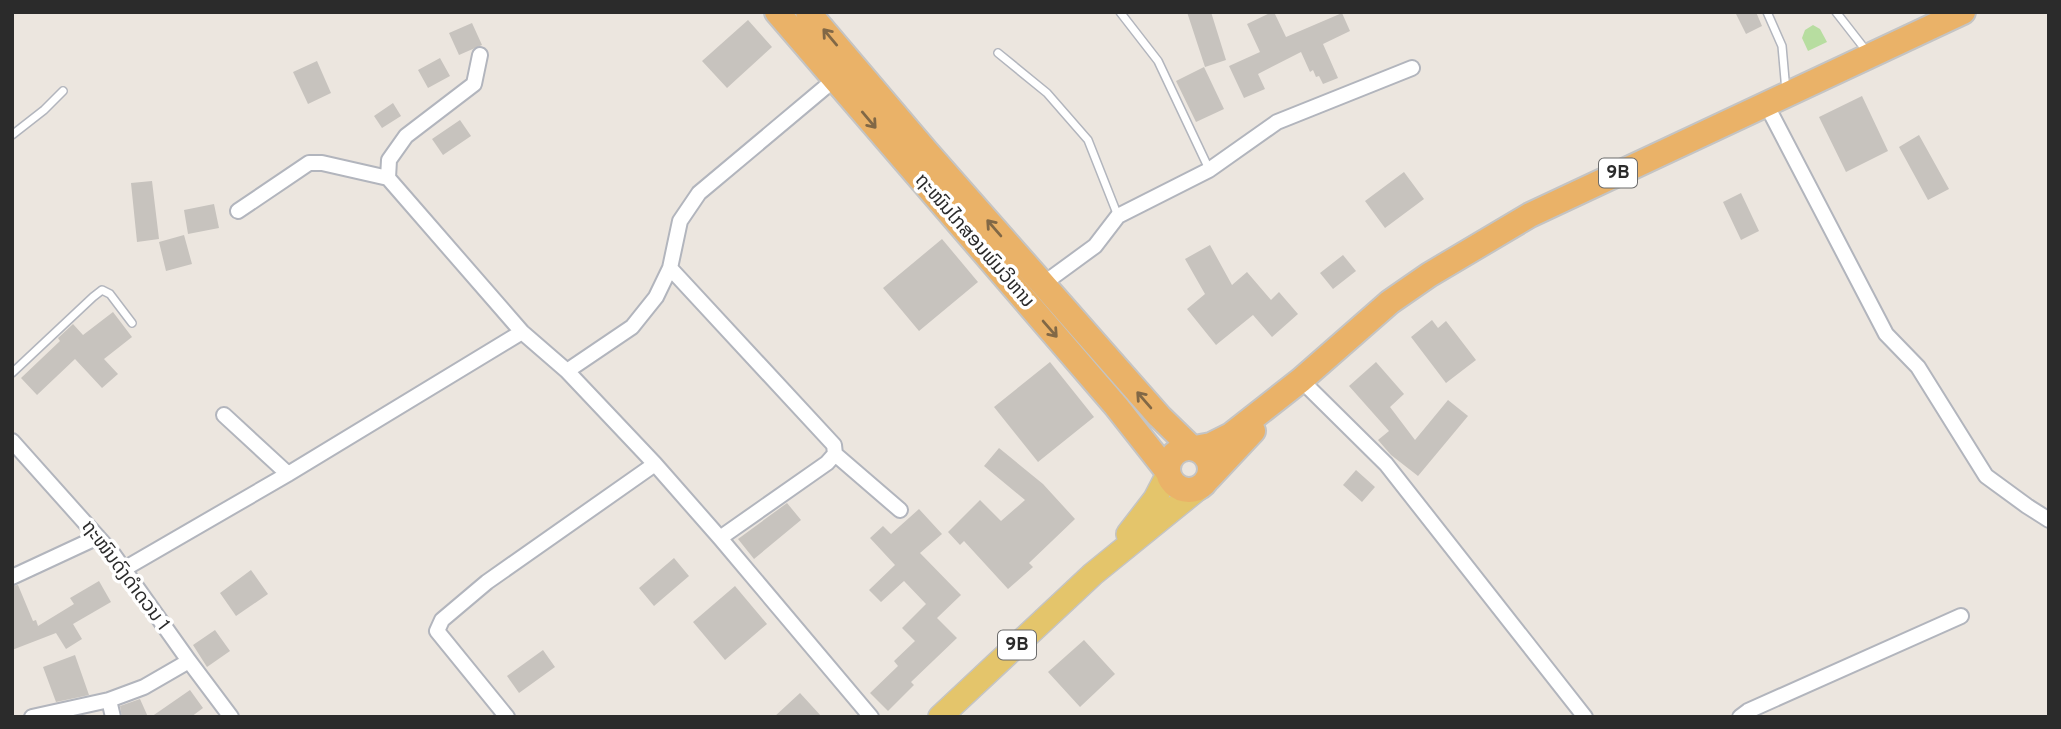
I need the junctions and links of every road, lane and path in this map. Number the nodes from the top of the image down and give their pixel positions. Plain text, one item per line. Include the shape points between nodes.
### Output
1 (777, 12) edge
2 (808, 12) edge
3 (1121, 12) edge
4 (1768, 12) edge
5 (1836, 12) edge
6 (1963, 12) edge
7 (998, 53) dead end
8 (480, 55) dead end
9 (1870, 55) junction
10 (1412, 68) dead end
11 (835, 79) junction
12 (63, 91) dead end
13 (1776, 99) junction
14 (12, 135) edge
15 (918, 158) junction
16 (1209, 170) junction
17 (388, 178) junction
18 (238, 211) dead end
19 (1118, 216) junction
20 (670, 268) junction
21 (1043, 284) junction
22 (132, 323) dead end
23 (522, 332) junction
24 (567, 371) junction
25 (12, 373) edge
26 (1301, 380) junction
27 (224, 415) dead end
28 (12, 441) edge
29 (1194, 448) junction
30 (835, 454) junction
31 (654, 464) junction
32 (1168, 473) junction
33 (288, 474) junction
34 (1203, 483) junction
35 (900, 510) dead end
36 (2049, 520) edge
37 (98, 537) junction
38 (720, 538) junction
39 (124, 569) junction
40 (1093, 574) junction
41 (12, 577) edge
42 (1961, 616) dead end
43 (189, 661) junction
44 (109, 700) junction
45 (32, 717) edge
46 (113, 717) edge
47 (231, 717) edge
48 (507, 717) edge
49 (871, 717) edge
50 (940, 717) edge
51 (1585, 717) edge
52 (1740, 717) edge

1 - 11 highway, ຖະໜົນໄກສອນພົມວິຫານ
15 -> 2 highway, ຖະໜົນໄກສອນພົມວິຫານ
3 - 16 lane via 1158,61
4 - 13 lane via 1782,46
5 - 9 lane
6 - 9 highway, 9B
7 - 19 lane via 1047,93 1088,140
8 - 17 street via 474,84 406,136 389,160
9 - 13 highway, 9B
10 - 16 street via 1277,122
11 -> 15 highway, ຖະໜົນໄກສອນພົມວິຫານ
11 - 20 street via 699,193 680,221
12 - 14 lane
13 - 26 highway, 9B via 1530,215 1472,248 1390,302
13 - 36 street via 1886,334 1918,367 1986,476
21 -> 15 highway, ຖະໜົນໄກສອນພົມວິຫານ
15 -> 32 highway, ຖະໜົນໄກສອນພົມວິຫານ
16 - 19 street
17 - 18 street via 309,163
17 - 23 street
19 - 21 street via 1095,246
20 - 24 street via 656,297 632,327
20 - 30 street via 834,445
29 -> 21 highway, ຖະໜົນໄກສອນພົມວິຫານ via 1159,416
22 - 25 lane via 102,290
23 - 24 street
23 - 33 street
24 - 31 street
26 - 29 highway, 9B via 1231,435
26 - 34 highway, 9B
26 - 51 street via 1386,464
27 - 33 street
28 - 37 street, ຖະໜົນດົງດຳດວນ 1
29 - 32 highway via 1174,454
29 - 34 highway via 1209,460 1210,473
30 - 35 street
30 - 38 street
31 - 38 street
31 - 48 street via 487,582 442,620 437,631
32 - 34 highway via 1170,480 1186,491
32 - 40 main road, 9B via 1155,499
33 - 39 street
34 - 40 main road, 9B
37 - 39 street, ຖະໜົນດົງດຳດວນ 1
37 - 41 street
38 - 49 street
39 - 43 street, ຖະໜົນດົງດຳດວນ 1
40 - 50 main road, 9B
42 - 52 street
43 - 44 street via 144,687
43 - 47 street, ຖະໜົນດົງດຳດວນ 1
44 - 45 street
44 - 46 street

